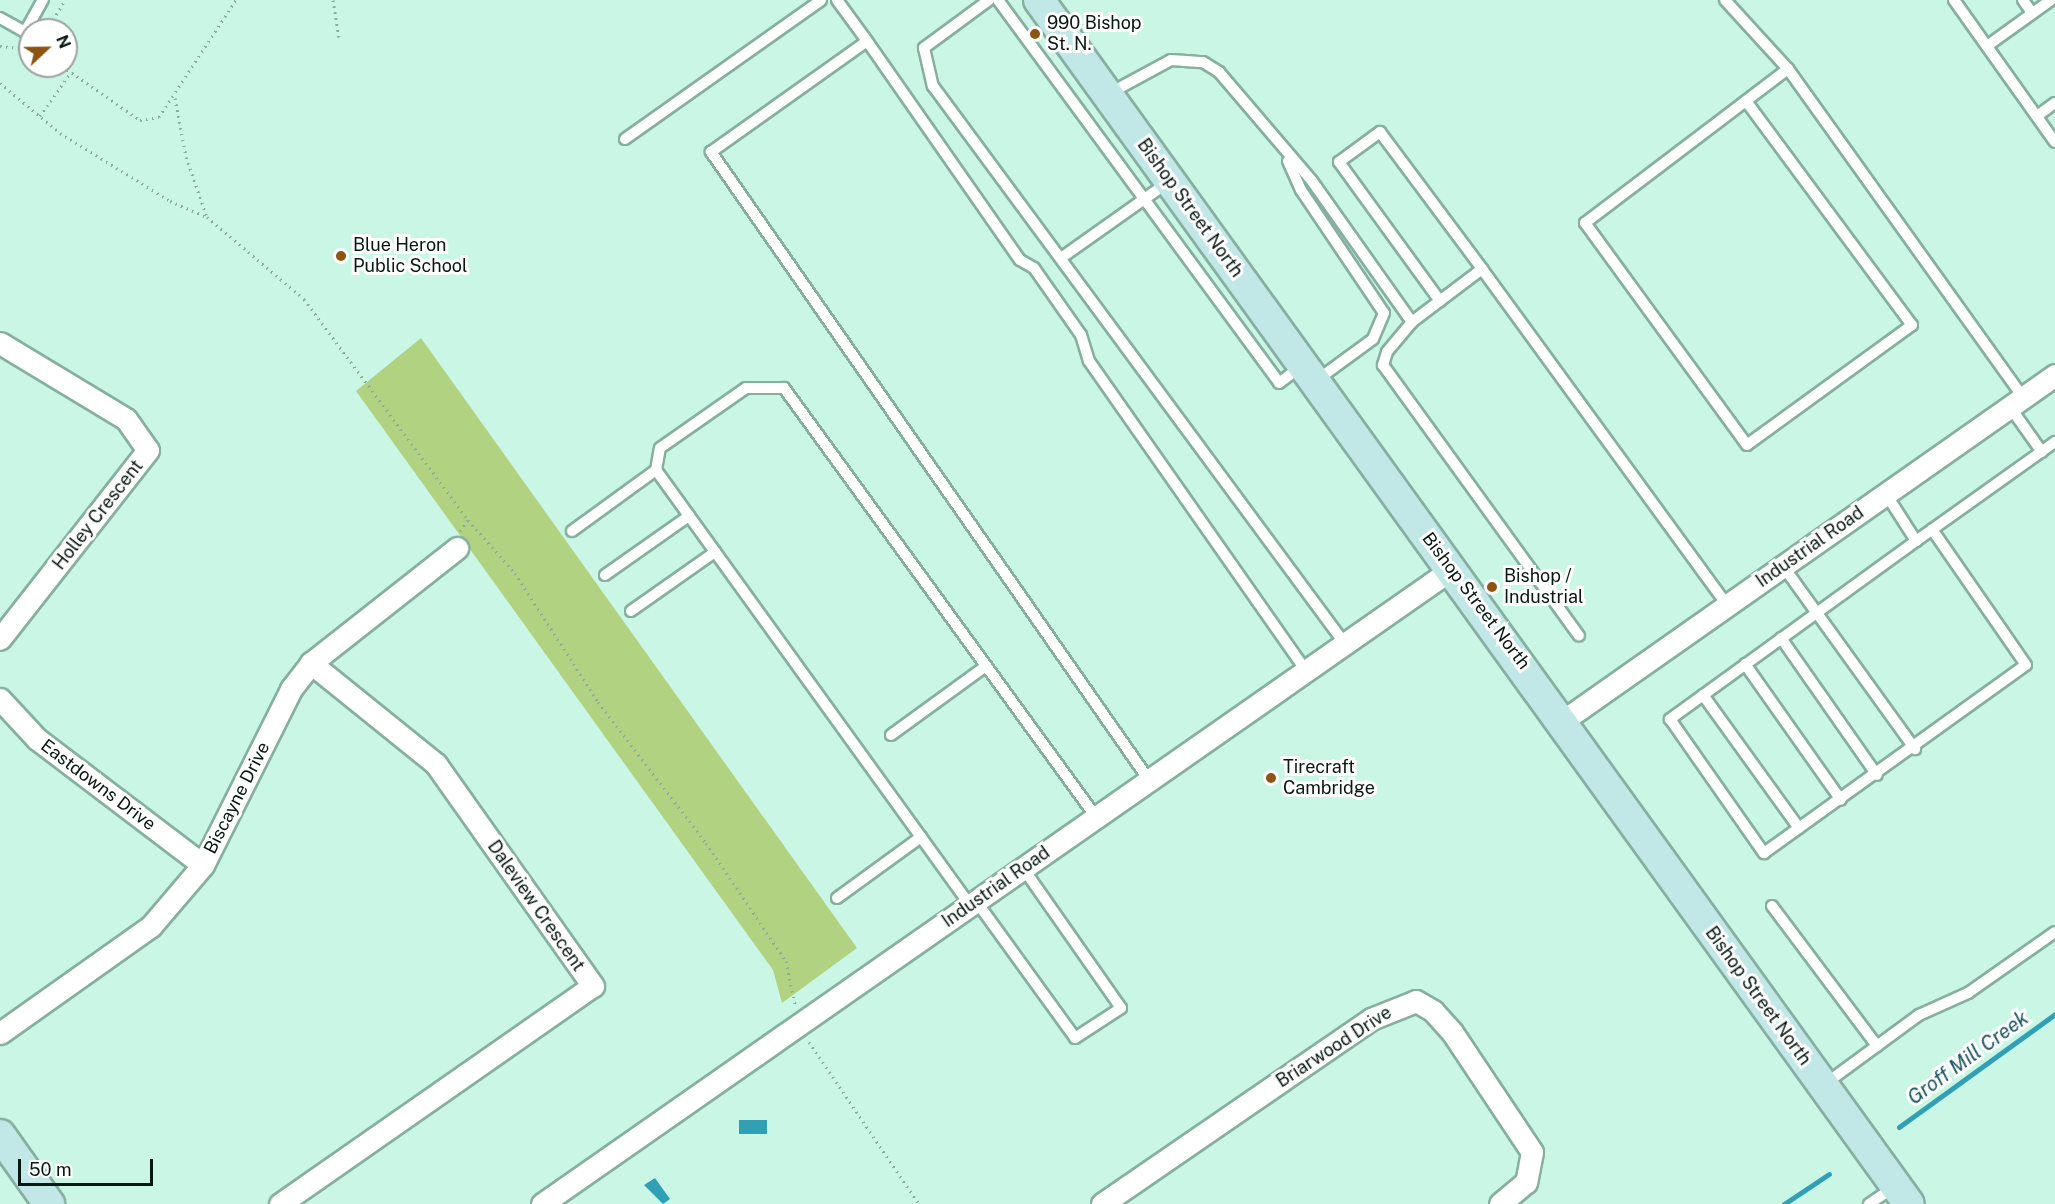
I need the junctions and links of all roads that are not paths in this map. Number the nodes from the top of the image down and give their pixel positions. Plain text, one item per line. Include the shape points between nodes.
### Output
1 (43, 0) edge
2 (821, 0) edge
3 (837, 0) edge
4 (988, 0) edge
5 (998, 0) edge
6 (1039, 0) edge
7 (1725, 0) edge
8 (1954, 0) edge
9 (2023, 0) edge
10 (2051, 0) edge
11 (2032, 13) junction
12 (0, 18) edge
13 (867, 40) junction
14 (1987, 46) junction
15 (1788, 69) junction
16 (1107, 94) junction
17 (1746, 101) junction
18 (2055, 103) edge
19 (2037, 116) junction
20 (626, 139) dead end
21 (2055, 142) edge
22 (1286, 156) junction
23 (1170, 181) junction
24 (1145, 199) junction
25 (1061, 258) junction
26 (1482, 269) junction
27 (1440, 301) junction
28 (1412, 322) junction
29 (0, 343) edge
30 (1309, 373) junction
31 (2055, 375) edge
32 (2017, 402) junction
33 (2055, 442) edge
34 (2042, 452) junction
35 (656, 470) junction
36 (1886, 494) junction
37 (689, 516) junction
38 (1932, 529) junction
39 (572, 531) dead end
40 (1916, 541) junction
41 (458, 548) dead end
42 (715, 552) junction
43 (1783, 566) junction
44 (1452, 570) junction
45 (605, 575) dead end
46 (1727, 605) junction
47 (631, 611) dead end
48 (1816, 612) junction
49 (1579, 636) dead end
50 (1781, 638) junction
51 (0, 639) edge
52 (1345, 644) junction
53 (311, 663) junction
54 (1745, 664) junction
55 (986, 666) junction
56 (1306, 671) junction
57 (1703, 694) junction
58 (0, 699) edge
59 (1564, 720) junction
60 (891, 735) dead end
61 (1915, 749) junction
62 (1877, 775) junction
63 (1149, 780) junction
64 (1841, 800) junction
65 (1096, 817) junction
66 (1799, 828) junction
67 (921, 837) junction
68 (203, 865) junction
69 (1023, 868) junction
70 (837, 898) dead end
71 (973, 903) junction
72 (1772, 906) dead end
73 (2055, 932) edge
74 (0, 1033) edge
75 (1877, 1046) junction
76 (1822, 1086) junction
77 (0, 1135) edge
78 (1902, 1195) edge
79 (49, 1204) edge
80 (280, 1204) edge
81 (542, 1204) edge
82 (1102, 1204) edge
83 (1500, 1204) edge
84 (1869, 1204) edge

1 - 12 lane via 25,32
2 - 20 lane
3 - 13 lane
4 - 25 lane via 924,48 926,70
5 - 24 lane
6 - 16 main road, Bishop Street North
7 - 15 lane
8 - 14 lane
9 - 11 lane
10 - 11 lane
11 - 14 lane
13 - 56 lane via 1020,260 1034,268 1081,335 1089,361
13 - 63 lane via 711,152
14 - 19 lane
15 - 17 lane
15 - 32 lane
16 - 22 lane via 1171,60 1203,62 1238,91
16 - 23 main road, Bishop Street North
17 - 17 lane via 1585,223 1747,445 1912,325
18 - 19 lane
19 - 21 lane
22 - 28 lane via 1312,182
22 - 30 lane via 1301,190 1384,313 1373,339
23 - 24 lane
23 - 30 main road, Bishop Street North
24 - 25 lane
24 - 30 lane via 1279,382
25 - 52 lane
26 - 27 lane
26 - 27 lane via 1380,132 1339,162
26 - 46 lane
27 - 28 lane
28 - 49 lane via 1383,365
29 - 51 street, Holley Crescent via 126,418 148,450
30 - 44 main road, Bishop Street North
31 - 32 street, Industrial Road
32 - 34 lane
32 - 36 street, Industrial Road
33 - 34 lane
34 - 38 lane
35 - 37 lane
35 - 39 lane
35 - 55 lane via 660,448 746,388 784,388
36 - 40 lane
36 - 43 street, Industrial Road
37 - 42 lane
37 - 45 lane
38 - 40 lane
38 - 61 lane via 2026,665
40 - 48 lane
41 - 53 street, Biscayne Drive
42 - 47 lane
42 - 67 lane
43 - 46 street, Industrial Road
43 - 48 lane
44 - 52 street, Industrial Road
44 - 59 main road, Bishop Street North
46 - 59 street, Industrial Road
48 - 50 lane
48 - 61 lane
50 - 54 lane
50 - 62 lane
52 - 56 street, Industrial Road
53 - 68 street, Biscayne Drive via 291,689
53 - 80 street, Daleview Crescent via 435,764 593,986
54 - 57 lane
54 - 64 lane
55 - 60 lane
55 - 65 lane
56 - 63 street, Industrial Road
57 - 66 lane
57 - 66 lane via 1670,719 1764,853
58 - 68 street, Eastdowns Drive via 36,739
59 - 76 main road, Bishop Street North
61 - 62 lane
62 - 64 lane
63 - 65 street, Industrial Road
64 - 66 lane
65 - 69 street, Industrial Road
67 - 70 lane
67 - 71 lane
68 - 74 street, Biscayne Drive via 151,926
69 - 71 street, Industrial Road
69 - 71 lane via 1121,1008 1075,1038
71 - 81 street, Industrial Road
72 - 75 lane
73 - 75 lane via 1968,993 1919,1015
75 - 76 lane
76 - 78 main road, Bishop Street North
77 - 79 main road
78 - 84 lane
82 - 83 street, Briarwood Drive via 1371,1019 1416,1001 1433,1011 1452,1032 1532,1152 1526,1182

